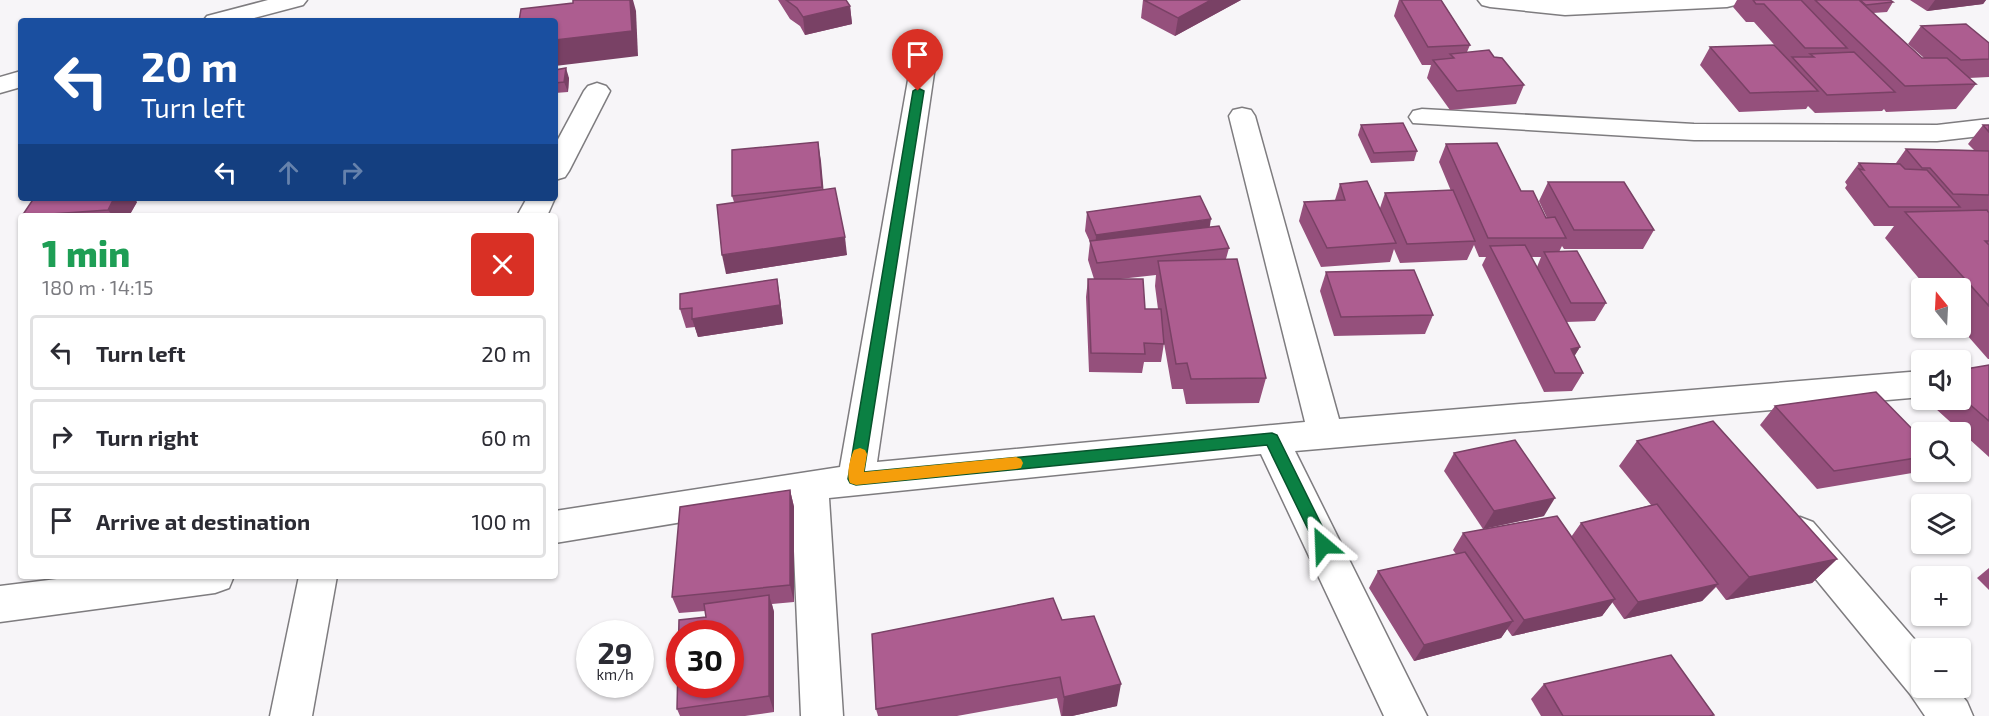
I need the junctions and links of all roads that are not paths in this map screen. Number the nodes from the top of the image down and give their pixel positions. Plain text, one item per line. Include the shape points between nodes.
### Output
1 (295, 0) edge
2 (1490, 0) edge
3 (1727, 0) edge
4 (1692, 1) edge
5 (226, 18) edge
6 (926, 46) dead end
7 (18, 80) edge
8 (0, 86) edge
9 (597, 91) dead end
10 (1242, 116) dead end
11 (1422, 117) dead end
12 (1989, 127) edge
13 (558, 165) edge
14 (1911, 385) edge
15 (1689, 402) junction
16 (1326, 435) junction
17 (1719, 437) edge
18 (1272, 439) junction
19 (856, 479) junction
20 (810, 488) junction
21 (1779, 509) edge
22 (558, 527) edge
23 (192, 579) edge
24 (317, 579) edge
25 (0, 604) edge
26 (1911, 666) edge
27 (1937, 698) edge
28 (291, 716) edge
29 (822, 716) edge
30 (1406, 716) edge
31 (1952, 716) edge

1 - 5 street
2 - 4 street via 1565,8
3 - 4 street
6 - 19 street
7 - 8 street
9 - 13 street
10 - 16 street
11 - 12 street via 1694,132 1937,133
14 - 15 street
15 - 16 street
15 - 17 street
16 - 18 street
18 - 19 street
18 - 30 street
19 - 20 street
20 - 22 street
20 - 29 street
21 - 26 street
23 - 25 street
24 - 28 street
27 - 31 street

